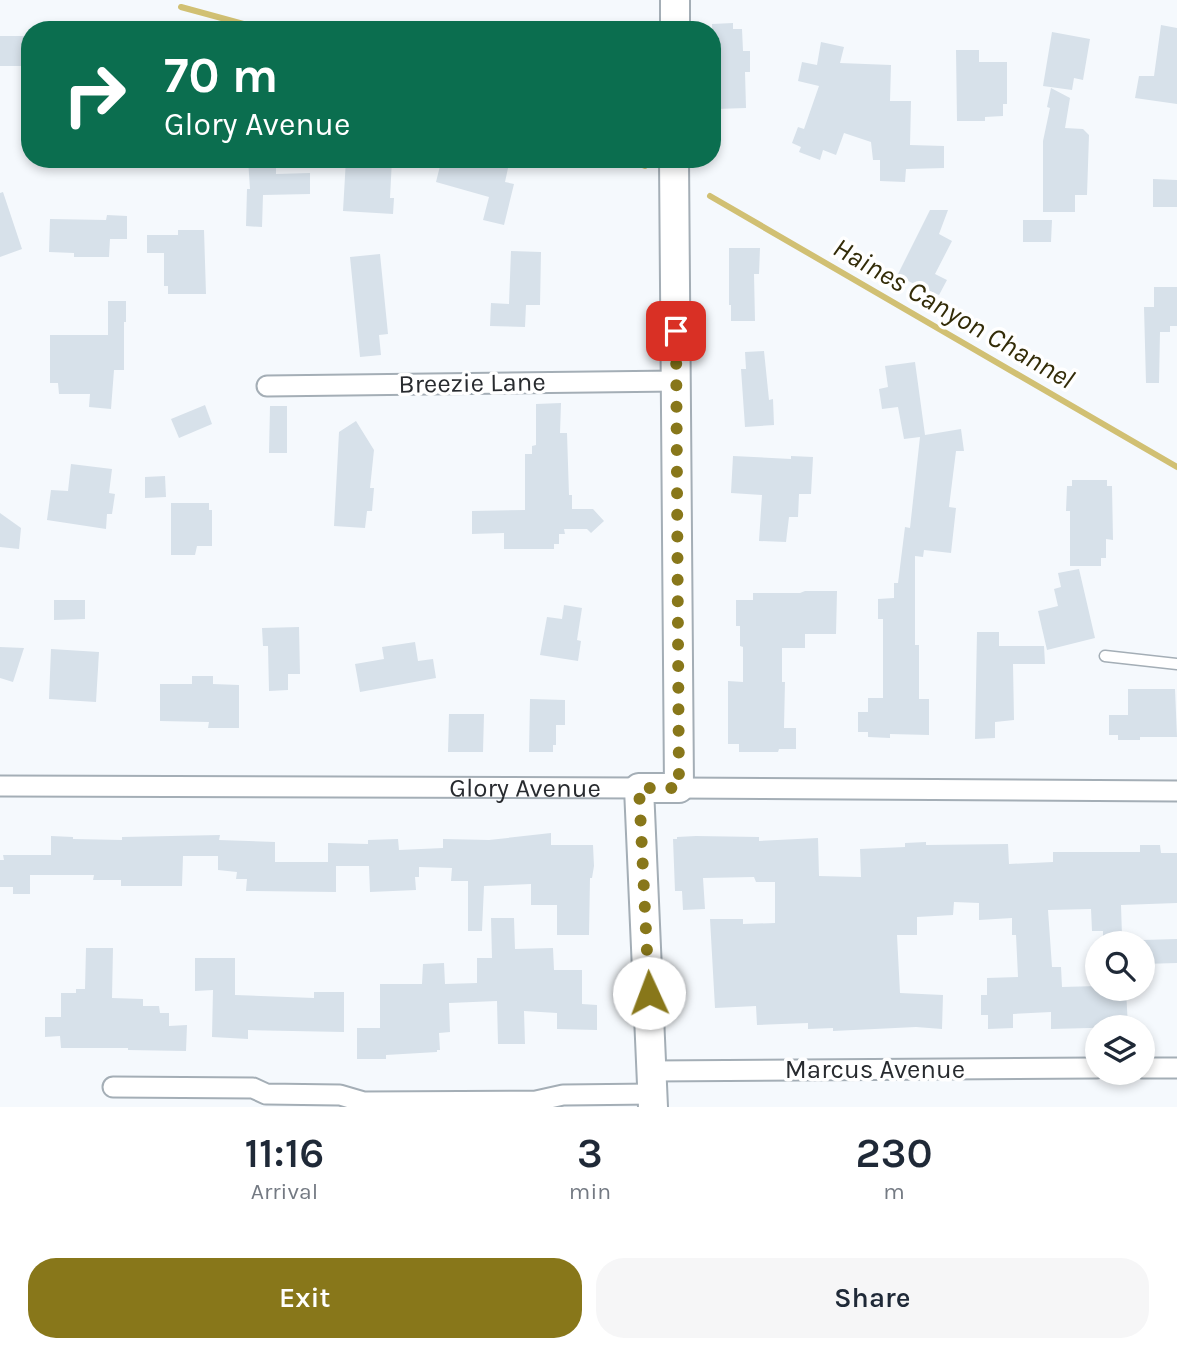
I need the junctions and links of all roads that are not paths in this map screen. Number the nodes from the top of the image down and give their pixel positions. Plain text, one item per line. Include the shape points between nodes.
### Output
1 (675, 0) edge
2 (675, 21) edge
3 (674, 168) edge
4 (677, 381) junction
5 (267, 386) dead end
6 (1105, 656) dead end
7 (1177, 664) edge
8 (0, 786) edge
9 (639, 788) junction
10 (679, 788) junction
11 (1177, 791) edge
12 (1155, 1068) edge
13 (1177, 1068) edge
14 (1085, 1069) edge
15 (113, 1087) dead end
16 (653, 1091) edge

1 - 2 street
3 - 4 street
4 - 5 street, Breezie Lane
4 - 10 street
6 - 7 lane
8 - 9 street, Glory Avenue
9 - 10 street, Glory Avenue
9 - 16 street
10 - 11 street, Glory Avenue
12 - 13 street
14 - 16 street, Marcus Avenue
15 - 16 street, Marcus Avenue via 253,1088 266,1094 340,1095 364,1101 536,1101 563,1095

